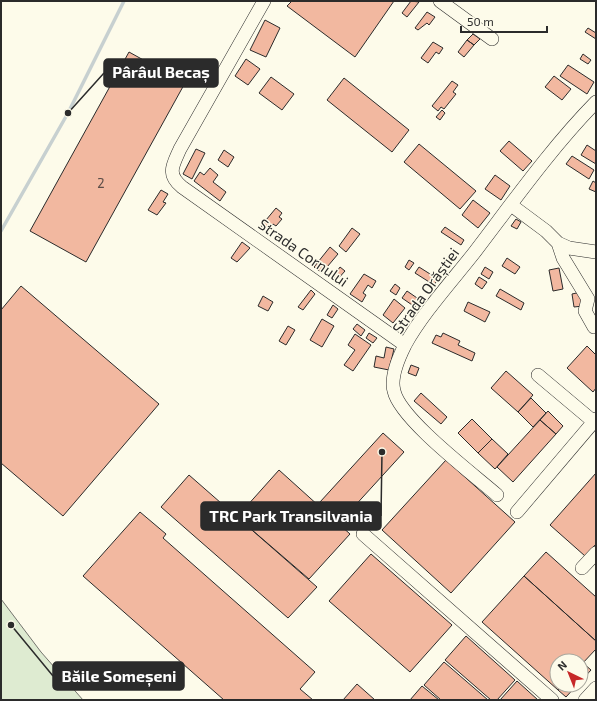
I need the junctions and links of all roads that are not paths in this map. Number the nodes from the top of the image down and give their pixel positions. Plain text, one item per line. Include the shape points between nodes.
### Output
1 (264, 1) edge
2 (440, 1) edge
3 (492, 39) dead end
4 (596, 102) edge
5 (511, 205) junction
6 (558, 243) junction
7 (596, 252) edge
8 (594, 327) dead end
9 (405, 345) junction
10 (538, 375) dead end
11 (595, 421) edge
12 (497, 495) dead end
13 (517, 512) dead end
14 (363, 534) dead end
15 (596, 553) edge
16 (582, 568) dead end
17 (596, 688) edge
18 (552, 700) edge
19 (585, 700) edge

1 - 9 street, Strada Cornului via 175,160 172,176 182,187
2 - 3 street
4 - 5 street, Strada Orăștiei via 560,142
5 - 6 street
5 - 9 street, Strada Orăștiei
6 - 7 street via 569,248
6 - 8 street via 563,258 588,299 585,311
9 - 12 street, Strada Orăștiei via 394,377 393,391 400,407 415,424
10 - 11 street
11 - 13 street
14 - 18 street
15 - 16 street
17 - 19 street

